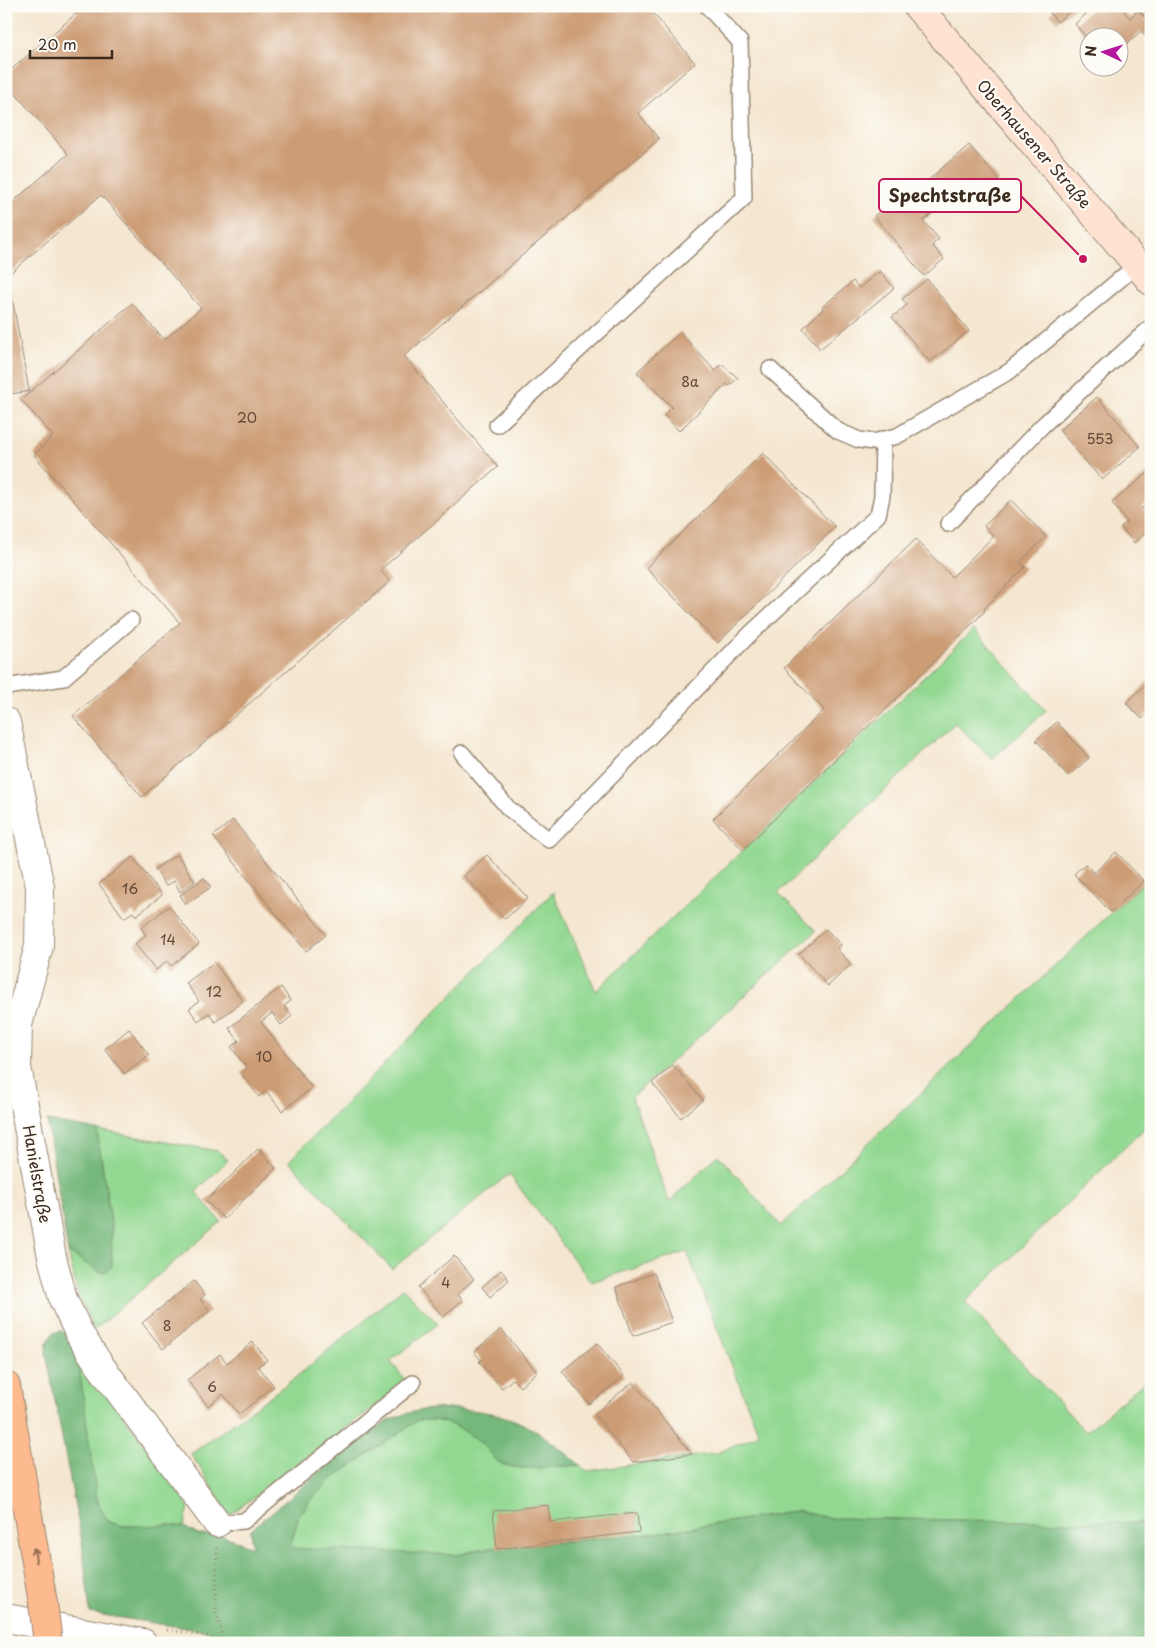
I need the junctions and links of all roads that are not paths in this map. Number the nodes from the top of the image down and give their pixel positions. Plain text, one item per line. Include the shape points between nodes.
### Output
1 (707, 6) edge
2 (917, 6) edge
3 (1144, 273) edge
4 (1151, 326) edge
5 (770, 369) dead end
6 (497, 425) dead end
7 (883, 439) junction
8 (948, 524) dead end
9 (132, 620) dead end
10 (6, 687) edge
11 (6, 722) edge
12 (462, 753) dead end
13 (413, 1383) dead end
14 (6, 1386) edge
15 (217, 1523) joint
16 (6, 1618) edge
17 (48, 1643) edge
18 (143, 1643) edge

1 - 6 lane via 740,42 744,198
2 - 3 main road, Oberhausener Straße
3 - 7 lane via 1010,371 897,436
4 - 8 lane via 1043,425
5 - 7 lane via 838,431 859,440 874,442
7 - 12 lane via 882,496 878,515 749,635 549,840 508,808
9 - 10 lane via 63,678
11 - 15 street, Hanielstraße via 40,887 40,946 18,1025 17,1067 52,1257 63,1299 80,1335
13 - 15 lane via 244,1521
17 -> 14 highway, bridge
16 - 18 street

